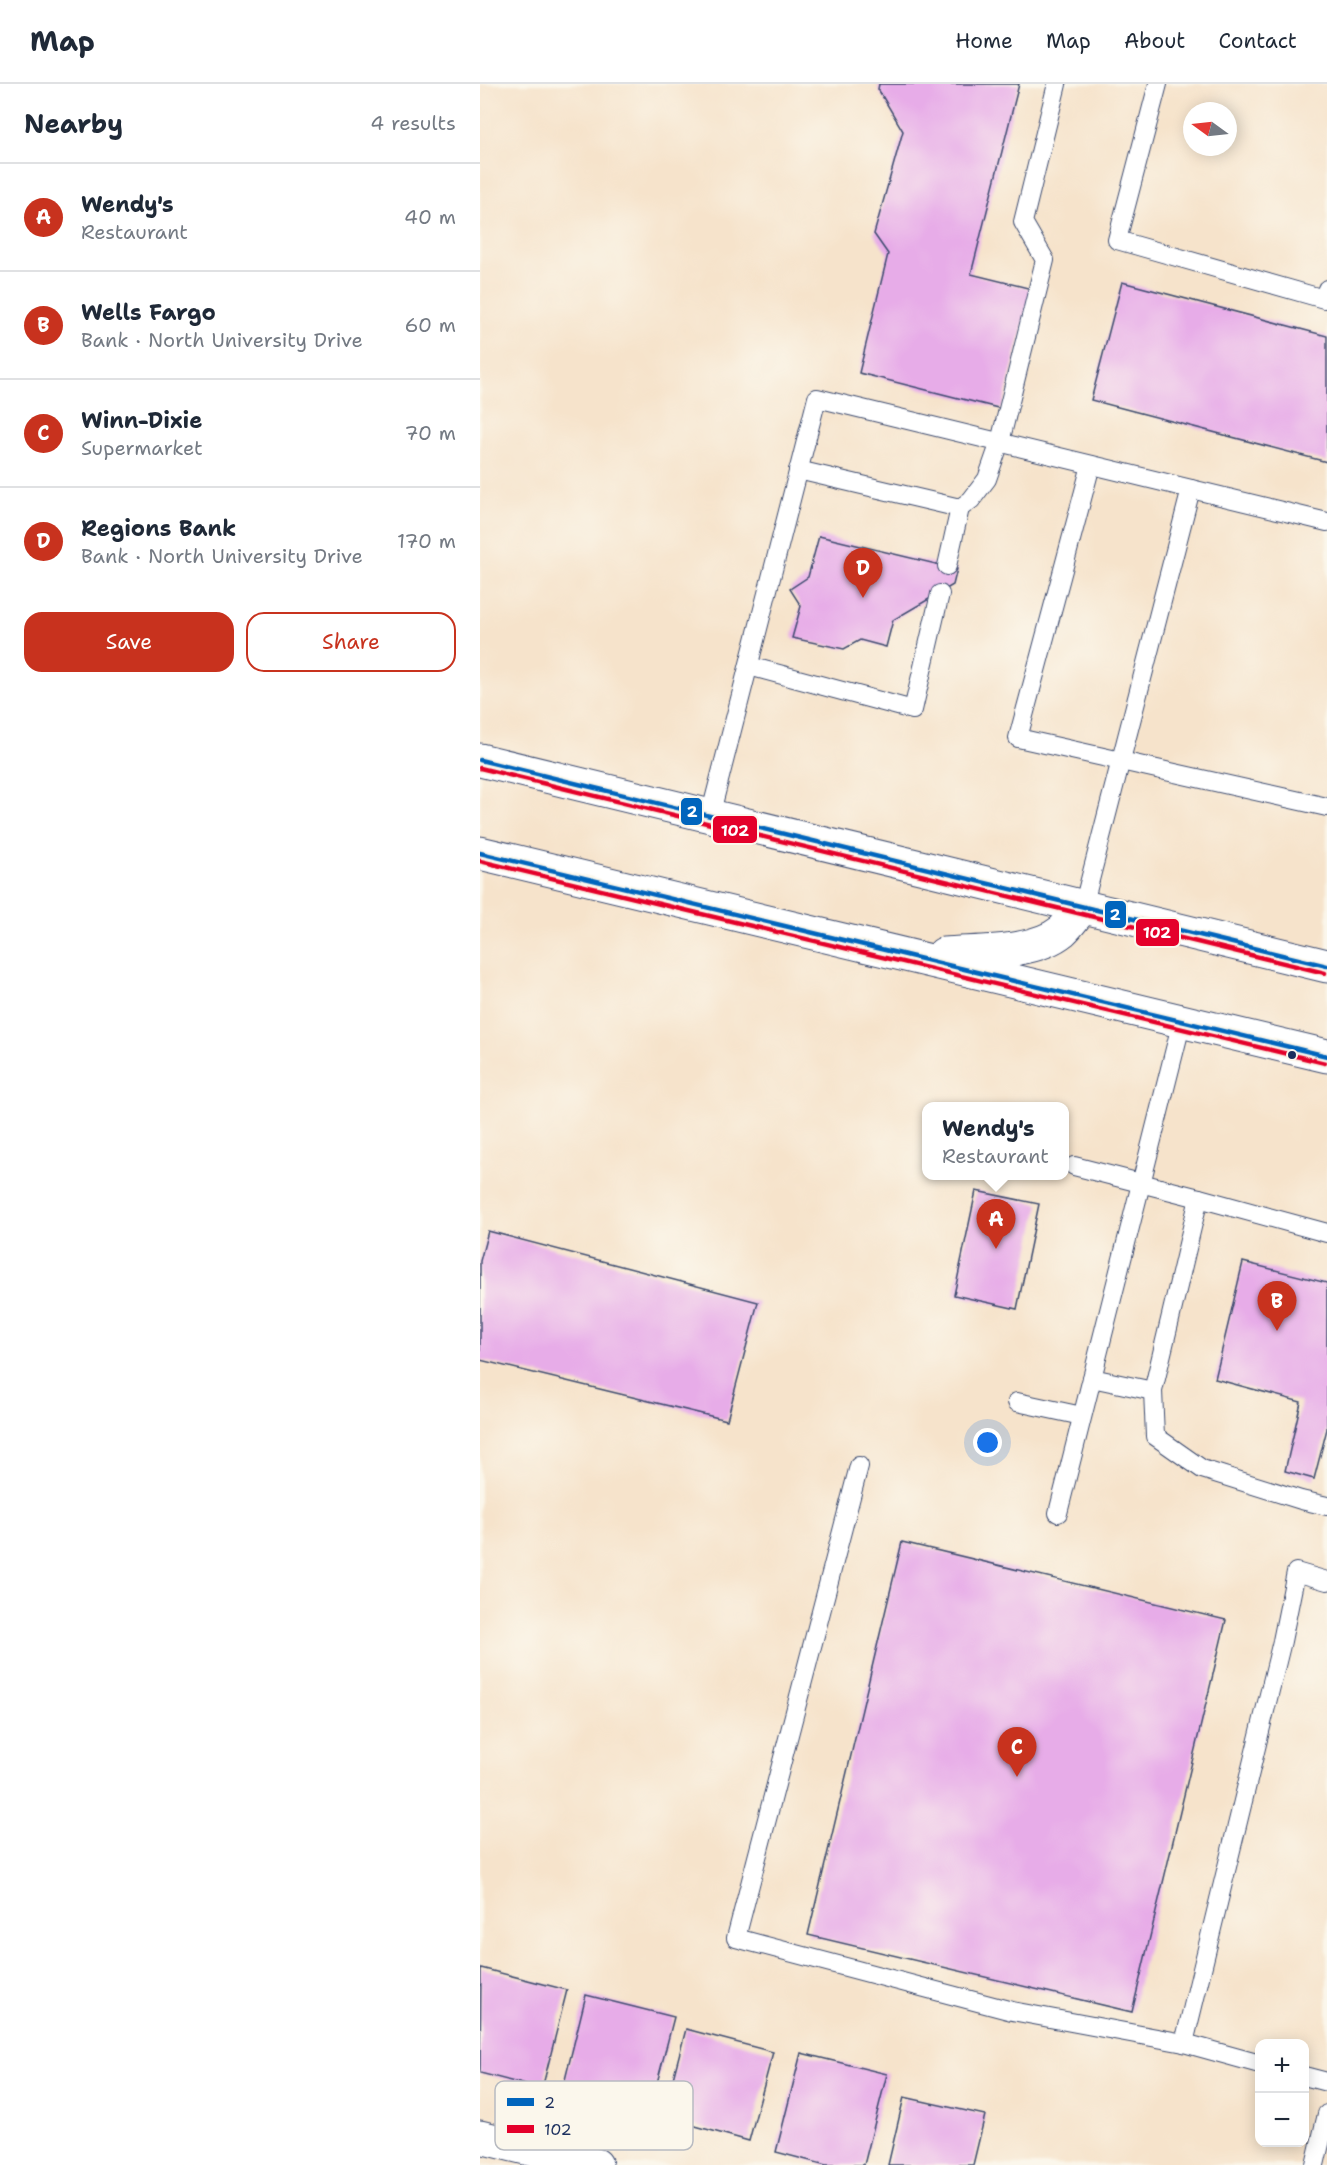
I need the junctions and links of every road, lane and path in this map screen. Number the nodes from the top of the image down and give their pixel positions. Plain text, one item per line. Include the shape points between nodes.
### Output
1 (1057, 84) edge
2 (1158, 84) edge
3 (1327, 289) edge
4 (999, 442) junction
5 (1091, 465) junction
6 (798, 470) junction
7 (1191, 489) junction
8 (960, 508) junction
9 (1327, 522) edge
10 (947, 566) dead end
11 (940, 594) dead end
12 (749, 666) junction
13 (480, 760) edge
14 (1121, 760) junction
15 (1327, 807) edge
16 (710, 816) junction
17 (480, 853) edge
18 (1083, 907) junction
19 (913, 956) junction
20 (1327, 966) edge
21 (1182, 1021) junction
22 (1327, 1056) edge
23 (1074, 1166) dead end
24 (1142, 1183) junction
25 (1199, 1198) junction
26 (1327, 1233) edge
27 (1092, 1378) junction
28 (1153, 1391) junction
29 (1017, 1401) dead end
30 (1082, 1416) junction
31 (859, 1466) dead end
32 (1327, 1506) edge
33 (1058, 1513) dead end
34 (1327, 1581) edge
35 (1184, 2043) junction
36 (1255, 2063) edge
37 (1309, 2077) edge
38 (1327, 2082) edge
39 (1327, 2114) edge
40 (480, 2137) edge
41 (495, 2141) edge
42 (534, 2150) edge
43 (596, 2165) edge
44 (1315, 2165) edge

1 - 4 lane via 1023,222 1045,260
2 - 3 lane via 1117,240 1324,299
4 - 5 lane
4 - 6 lane via 817,398
4 - 8 lane via 987,479
5 - 7 lane
5 - 14 lane via 1017,738
6 - 8 lane
6 - 12 lane
7 - 9 lane
7 - 14 lane
8 - 10 lane
11 - 12 lane via 913,710
12 - 16 lane
13 - 16 main road
14 - 15 lane
14 - 18 lane
16 - 18 main road
17 - 19 main road
18 - 19 main road via 1061,932 1040,943
18 - 20 main road
19 - 21 main road
21 - 22 main road
21 - 24 lane
23 - 24 lane
24 - 25 lane
24 - 27 lane
25 - 26 lane
25 - 28 lane
27 - 28 lane
27 - 30 lane
28 - 32 lane via 1155,1436 1202,1469
29 - 30 lane
30 - 33 lane
31 - 35 lane via 736,1938 1012,2011
34 - 35 lane via 1296,1572
35 - 36 lane
37 - 38 lane
39 - 44 lane
40 - 41 main road
42 - 43 main road

